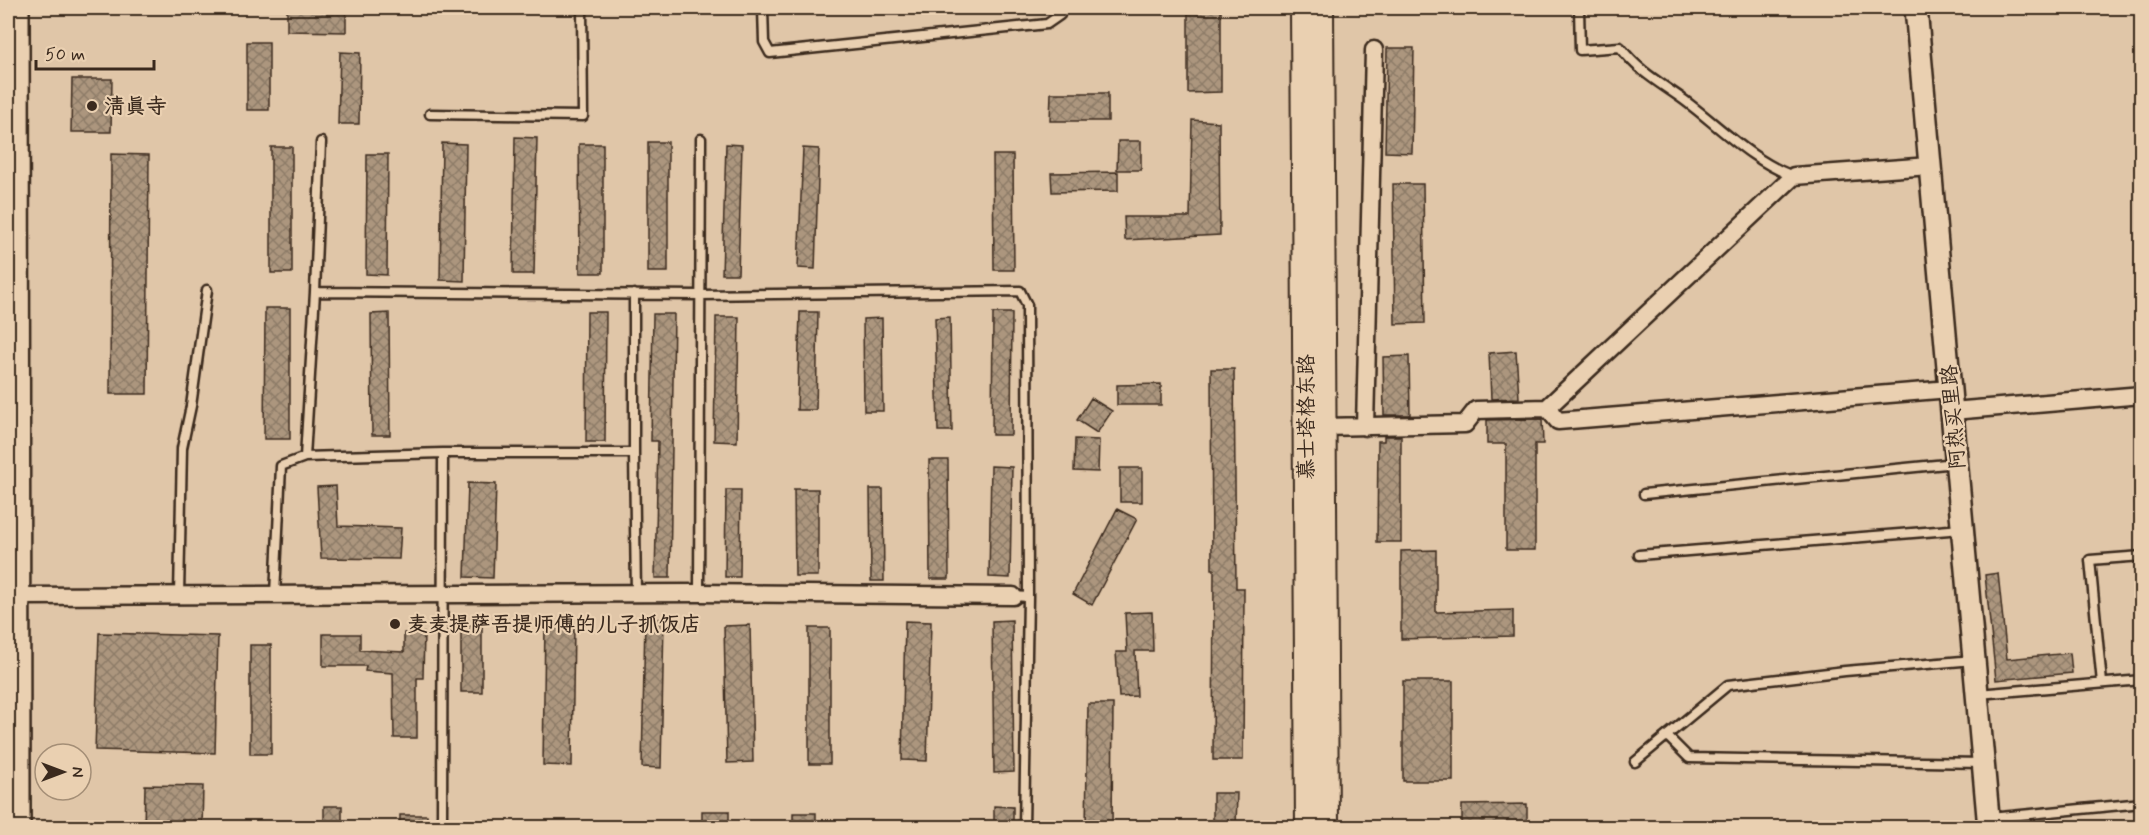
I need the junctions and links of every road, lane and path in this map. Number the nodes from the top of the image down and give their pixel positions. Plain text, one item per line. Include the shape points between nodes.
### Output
1 (18, 8) edge
2 (582, 8) edge
3 (763, 8) edge
4 (1060, 8) edge
5 (1303, 8) edge
6 (1321, 8) edge
7 (1579, 8) edge
8 (1916, 8) edge
9 (1374, 50) dead end
10 (430, 114) dead end
11 (701, 139) dead end
12 (321, 142) dead end
13 (1930, 166) junction
14 (1794, 176) junction
15 (207, 290) dead end
16 (315, 292) junction
17 (634, 294) junction
18 (700, 295) junction
19 (1950, 389) junction
20 (2142, 395) edge
21 (1547, 408) junction
22 (1952, 411) junction
23 (1323, 427) junction
24 (1365, 427) junction
25 (443, 453) junction
26 (634, 453) junction
27 (305, 457) junction
28 (1957, 463) junction
29 (1644, 494) dead end
30 (1963, 529) junction
31 (1639, 555) dead end
32 (2142, 556) edge
33 (636, 593) junction
34 (699, 593) junction
35 (444, 594) junction
36 (179, 595) junction
37 (275, 595) junction
38 (19, 596) junction
39 (1020, 596) junction
40 (1974, 660) junction
41 (2142, 680) edge
42 (2102, 683) junction
43 (1977, 694) junction
44 (1667, 736) junction
45 (1635, 762) dead end
46 (1983, 763) junction
47 (2142, 802) edge
48 (1989, 823) edge
49 (19, 828) edge
50 (442, 828) edge
51 (1024, 828) edge
52 (1308, 828) edge
53 (1326, 828) edge

1 - 38 street
2 - 10 lane via 583,116
3 - 4 lane via 764,42 770,53 1047,24 1060,15
5 - 52 main road, 慕士塔格东路
6 - 23 main road, 慕士塔格东路
7 - 14 lane via 1580,50 1620,47 1633,64 1773,169
8 - 13 street, 阿热买里路
9 - 24 street
11 - 18 lane
12 - 16 lane
13 - 14 street
13 - 19 street, 阿热买里路
14 - 21 street
15 - 36 lane via 182,448
16 - 17 lane
16 - 27 lane
17 - 18 lane
17 - 26 lane
18 - 34 lane
18 - 39 lane via 1020,291 1026,305
19 - 21 street via 1558,421
19 - 22 street, 阿热买里路
20 - 22 street
21 - 24 street via 1476,410 1465,424
22 - 28 street, 阿热买里路
23 - 24 street
23 - 53 main road, 慕士塔格东路
25 - 26 lane
25 - 27 lane
25 - 35 lane
26 - 33 lane
27 - 37 lane via 281,466
28 - 29 lane
28 - 30 street, 阿热买里路
30 - 31 lane
30 - 40 street, 阿热买里路
32 - 42 lane via 2090,560
33 - 34 street
33 - 35 street
34 - 39 street
35 - 37 street
35 - 50 lane
36 - 37 street
36 - 38 street
38 - 49 street
39 - 51 lane
40 - 43 street, 阿热买里路
40 - 44 lane via 1728,685
41 - 42 lane
42 - 43 lane
43 - 46 street, 阿热买里路
44 - 45 lane
44 - 46 lane via 1689,758
46 - 48 street, 阿热买里路
47 - 48 lane

